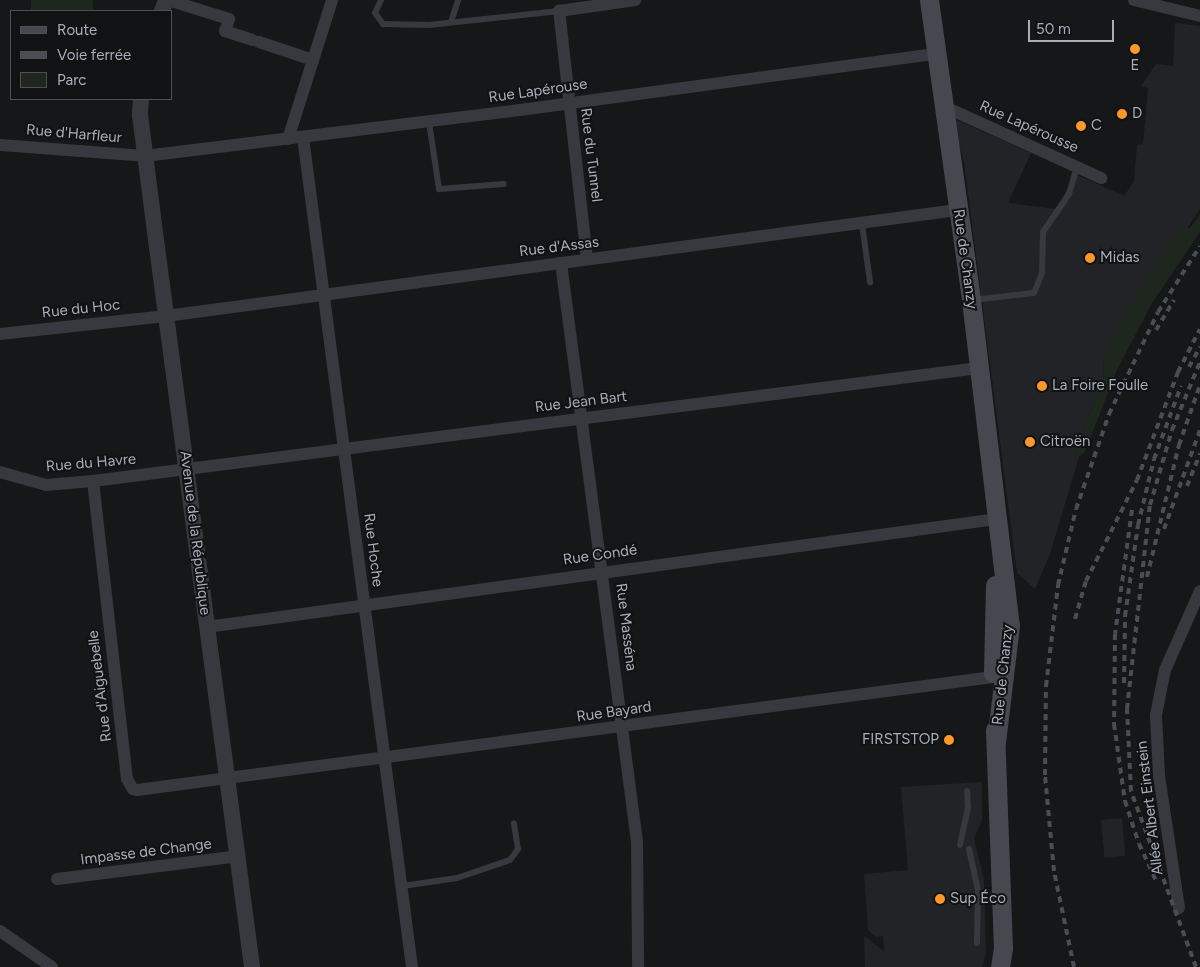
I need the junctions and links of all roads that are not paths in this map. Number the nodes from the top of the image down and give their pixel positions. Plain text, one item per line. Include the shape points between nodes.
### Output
1 (167, 0) edge
2 (332, 0) edge
3 (381, 0) edge
4 (458, 0) edge
5 (635, 0) edge
6 (929, 0) edge
7 (1134, 0) edge
8 (560, 10) junction
9 (1200, 16) edge
10 (451, 22) junction
11 (935, 54) junction
12 (313, 60) junction
13 (141, 100) edge
14 (568, 104) junction
15 (942, 106) junction
16 (429, 122) junction
17 (303, 137) junction
18 (288, 139) junction
19 (0, 145) edge
20 (145, 156) junction
21 (1077, 166) junction
22 (1101, 178) dead end
23 (504, 184) dead end
24 (957, 210) junction
25 (862, 224) junction
26 (587, 259) junction
27 (561, 263) junction
28 (870, 282) dead end
29 (322, 294) junction
30 (971, 300) junction
31 (166, 316) junction
32 (0, 334) edge
33 (979, 368) junction
34 (581, 418) junction
35 (343, 448) junction
36 (187, 468) junction
37 (0, 472) edge
38 (92, 481) junction
39 (996, 519) junction
40 (602, 571) junction
41 (1200, 591) edge
42 (363, 604) junction
43 (208, 626) junction
44 (998, 677) junction
45 (622, 728) junction
46 (385, 760) junction
47 (228, 780) junction
48 (967, 791) dead end
49 (514, 823) dead end
50 (960, 845) dead end
51 (969, 849) dead end
52 (238, 856) junction
53 (57, 879) dead end
54 (402, 886) junction
55 (1179, 908) dead end
56 (0, 931) edge
57 (977, 942) dead end
58 (1003, 948) junction
59 (52, 967) edge
60 (252, 967) edge
61 (412, 967) edge
62 (638, 967) edge
63 (1000, 967) edge
64 (1009, 967) edge

1 - 12 street via 229,19 225,31
2 - 12 street
3 - 10 lane via 375,13 383,24
4 - 10 lane
5 - 8 street
6 - 11 main road, Rue de Chanzy
7 - 9 street
8 - 10 lane
8 - 14 street, Rue du Tunnel
11 - 14 street, Rue Lapérouse
11 - 15 main road, Rue de Chanzy
12 - 18 street
13 - 20 street, Avenue de la République
14 - 16 street, Rue Lapérouse
14 - 26 street, Rue du Tunnel
15 - 21 street, Rue Lapérousse
15 - 24 main road, Rue de Chanzy
16 - 17 street, Rue Lapérouse
16 - 23 lane via 439,189
17 - 18 street, Rue Lapérouse
17 - 29 street, Rue Hoche
18 - 20 street, Rue Lapérouse
19 - 20 street, Rue d'Harfleur
20 - 31 street, Avenue de la République
21 - 22 street, Rue Lapérousse
21 - 30 lane via 1069,194 1043,232 1042,273 1034,293
24 - 25 street, Rue d'Assas
24 - 30 main road, Rue de Chanzy
25 - 26 street, Rue d'Assas
25 - 28 lane
26 - 27 street, Rue d'Assas
27 - 29 street, Rue d'Assas
27 - 34 street, Rue Masséna
29 - 31 street, Rue d'Assas
29 - 35 street, Rue Hoche
30 - 33 main road, Rue de Chanzy
31 - 32 street, Rue du Hoc
31 - 36 street, Avenue de la République
33 - 34 street, Rue Jean Bart
33 - 39 main road, Rue de Chanzy
34 - 35 street, Rue Jean Bart
34 - 40 street, Rue Masséna
35 - 36 street, Rue Jean Bart
35 - 42 street, Rue Hoche
36 - 38 street, Rue du Havre
36 - 43 street, Avenue de la République
37 - 38 street, Rue du Havre via 46,485
38 - 47 street, Rue d'Aiguebelle via 130,786 144,790
39 - 40 street, Rue Condé
39 - 44 main road, Rue de Chanzy
40 - 42 street, Rue Condé
40 - 45 street, Rue Masséna
41 - 55 street, Allée Albert Einstein via 1165,670 1156,716 1159,775
42 - 43 street, Rue Condé
42 - 46 street, Rue Hoche
43 - 47 street, Avenue de la République
44 - 45 street, Rue Bayard
44 - 58 main road, Rue de Chanzy via 996,742
45 - 46 street, Rue Bayard
45 - 62 street, Rue Masséna via 637,842
46 - 47 street, Rue Bayard
46 - 54 street, Rue Hoche
47 - 52 street, Avenue de la République
48 - 50 lane via 968,808
49 - 54 lane via 518,849 510,860 457,878
51 - 57 lane via 978,890
52 - 53 street, Impasse de Change
52 - 60 street, Avenue de la République
54 - 61 street, Rue Hoche
56 - 59 street
58 - 63 main road, Rue de Chanzy
58 - 64 main road, Rue de Chanzy

